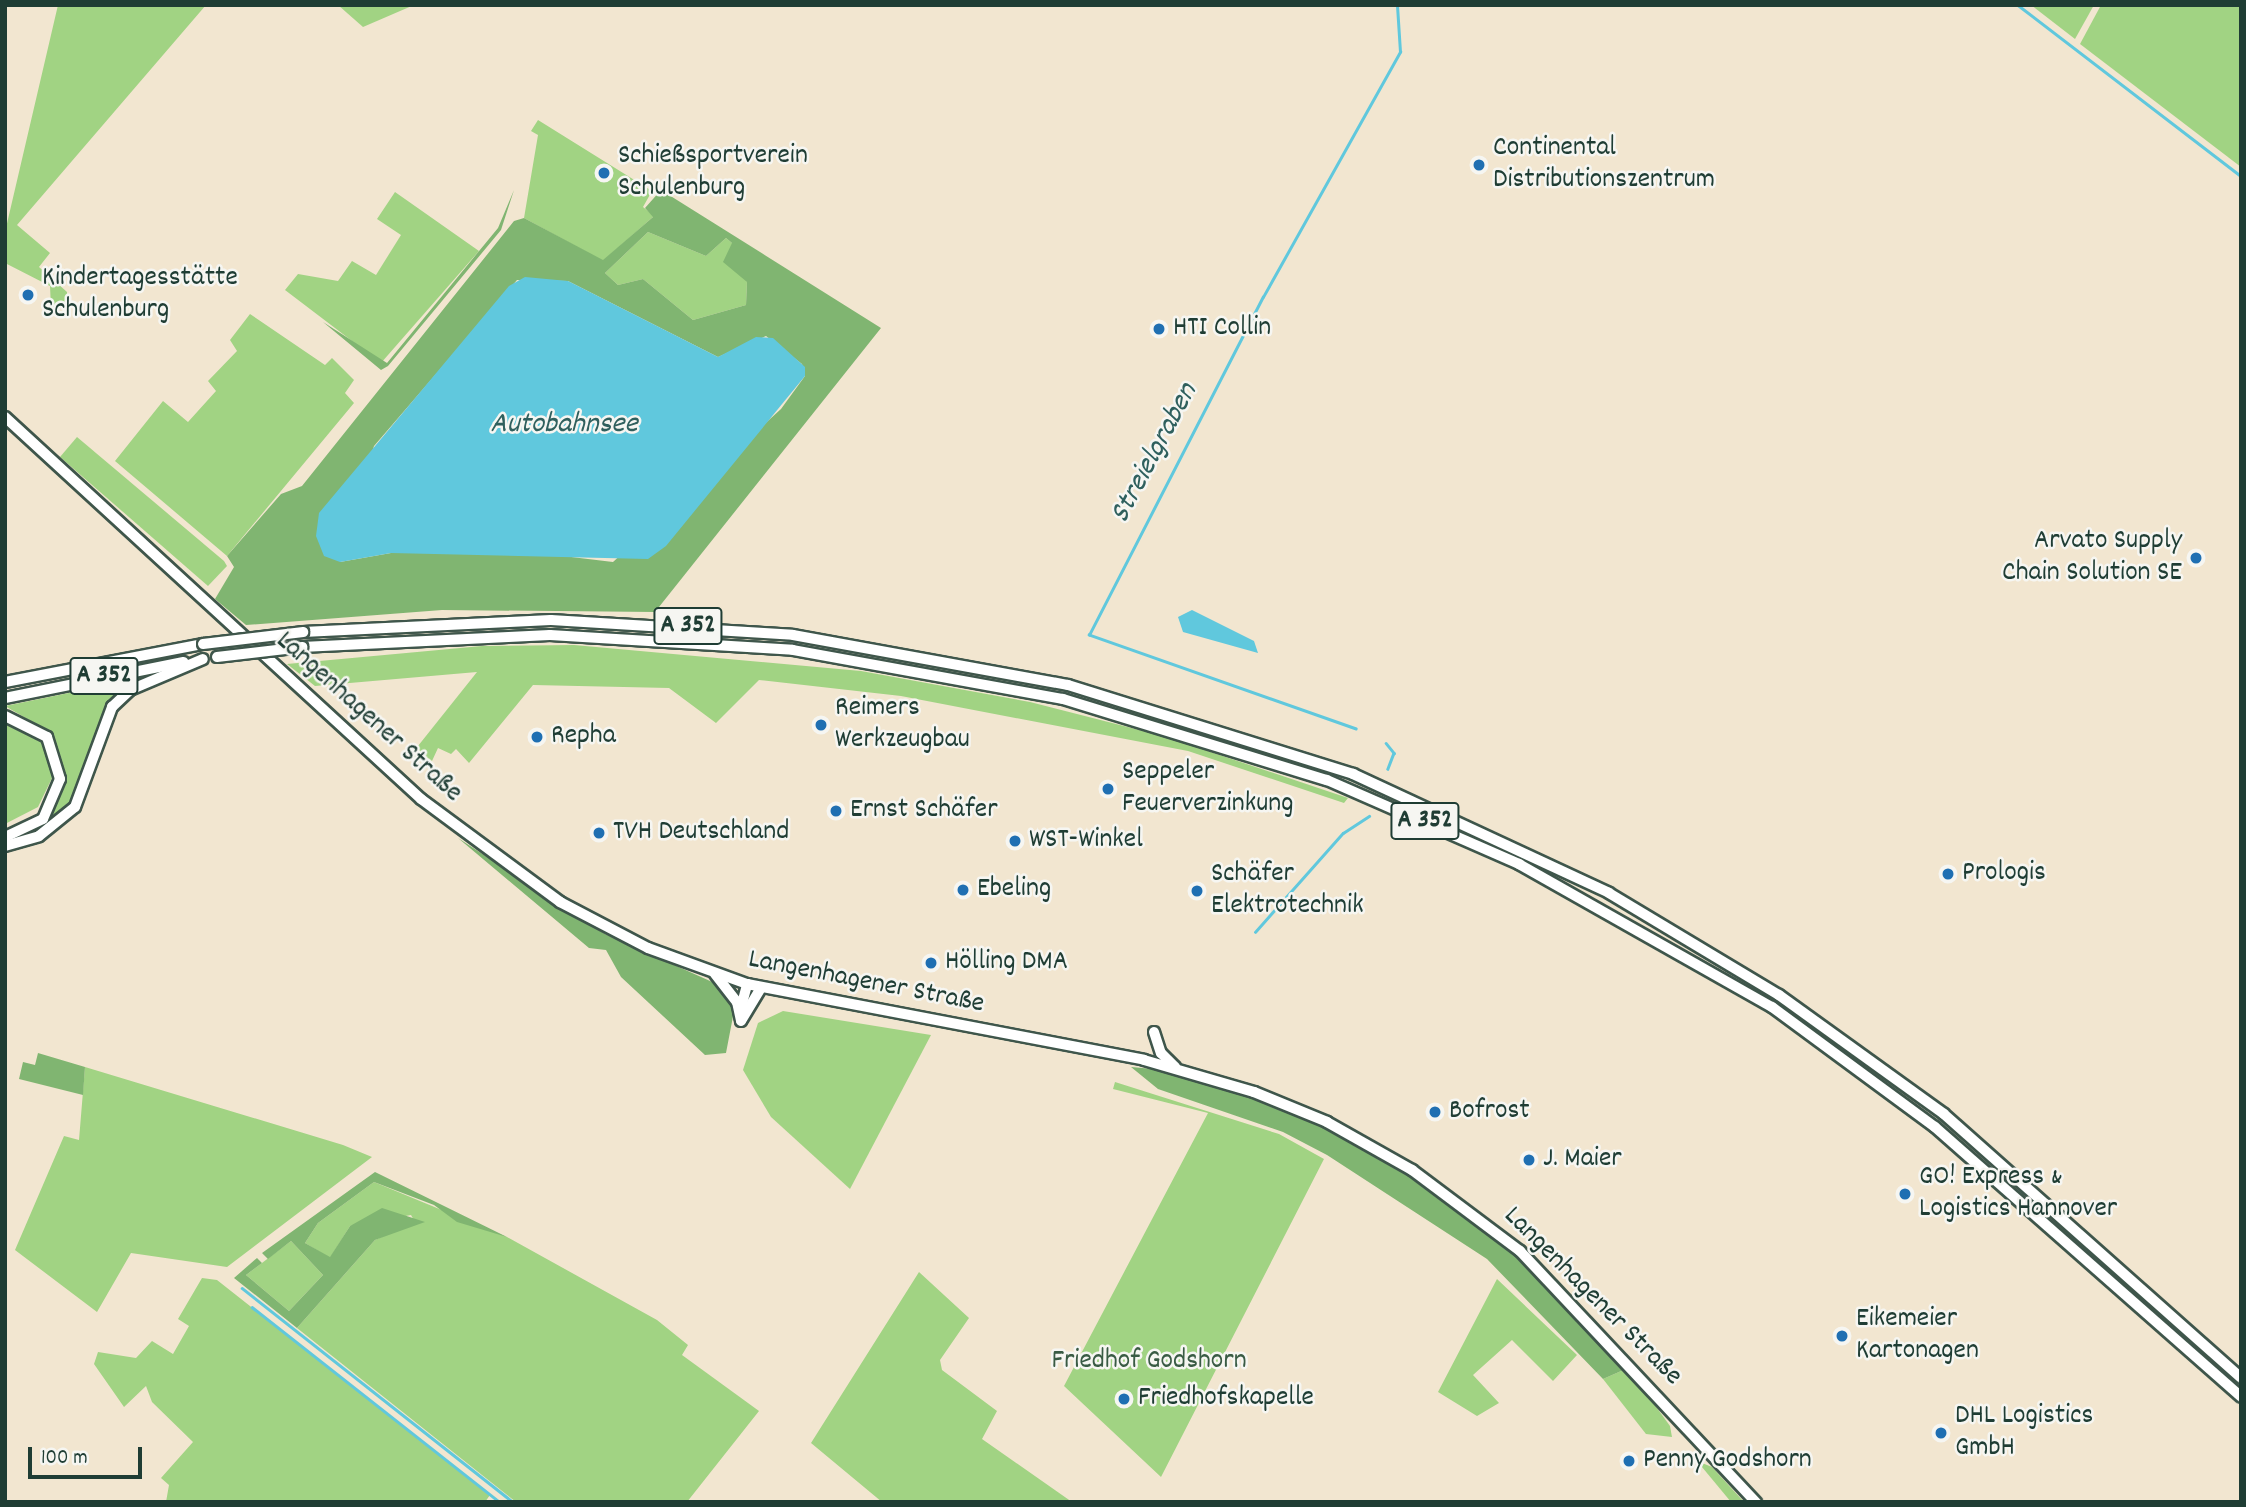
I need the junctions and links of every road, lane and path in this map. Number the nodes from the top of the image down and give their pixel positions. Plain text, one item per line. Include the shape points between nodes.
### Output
1 (5, 417) edge
2 (203, 659) junction
3 (5, 682) edge
4 (5, 698) edge
5 (5, 716) edge
6 (5, 837) edge
7 (5, 846) edge
8 (714, 974) junction
9 (747, 984) junction
10 (761, 988) junction
11 (740, 1012) junction
12 (1154, 1032) dead end
13 (1175, 1068) junction
14 (2241, 1378) edge
15 (2241, 1397) edge
16 (1756, 1502) edge

1 - 8 main road, Langenhagener Straße via 488,854 610,930
2 - 4 highway, A 352
2 - 7 highway via 130,690 112,707 75,807 39,836
2 - 15 highway, A 352, bridge via 302,647 550,635 713,643 867,660 1157,724 1359,793 1603,907 1772,1007 1973,1158
3 - 14 highway, A 352, bridge via 203,644 303,632 551,620 805,637 1068,685 1208,724 1353,774 1609,893 1779,995 1944,1114
5 - 6 highway via 30,723 47,737 61,779 43,819
8 - 9 main road, Langenhagener Straße
8 - 11 main road
9 - 10 main road, Langenhagener Straße
9 - 11 main road
10 - 11 main road via 741,1021
10 - 13 main road, Langenhagener Straße
12 - 13 main road via 1161,1053
13 - 16 main road, Langenhagener Straße via 1327,1122 1471,1212 1601,1330

